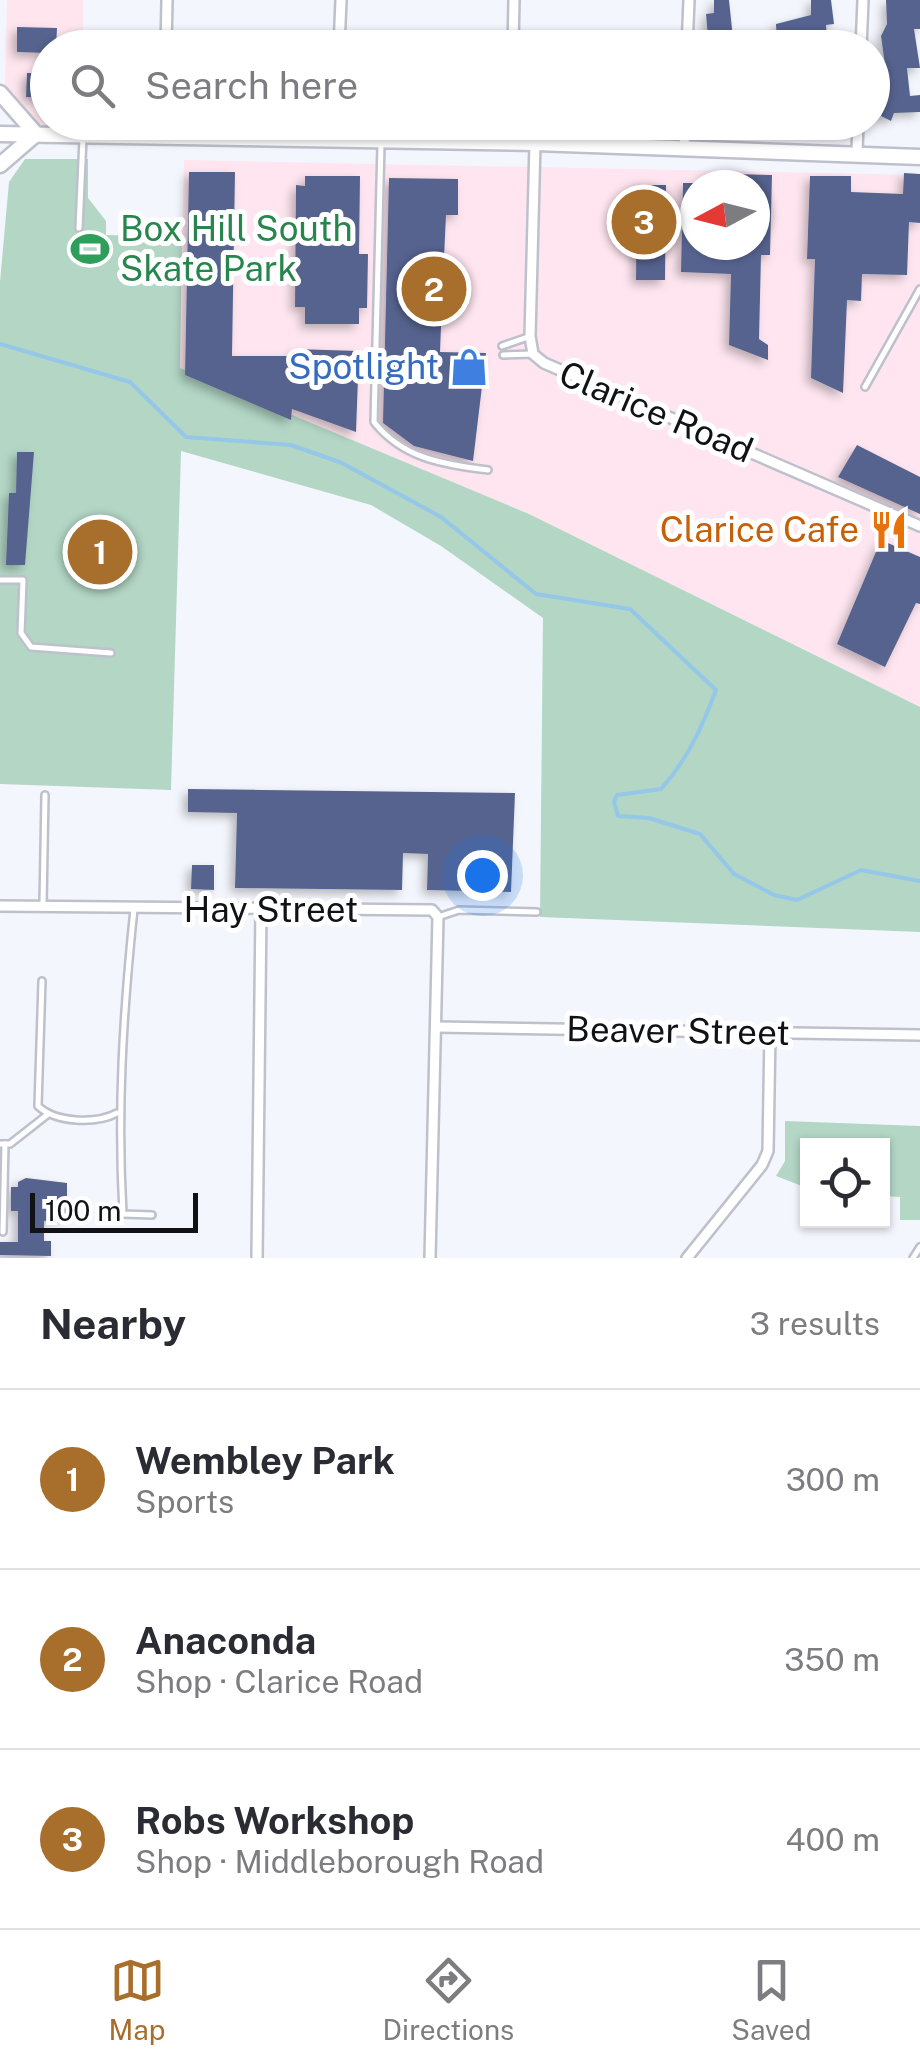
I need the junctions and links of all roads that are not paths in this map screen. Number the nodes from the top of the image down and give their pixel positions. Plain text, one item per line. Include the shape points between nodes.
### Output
1 (167, 0) edge
2 (341, 0) edge
3 (514, 0) edge
4 (689, 0) edge
5 (863, 0) edge
6 (166, 30) edge
7 (340, 30) edge
8 (513, 30) edge
9 (688, 30) edge
10 (862, 30) edge
11 (0, 93) edge
12 (30, 127) edge
13 (0, 134) edge
14 (30, 134) edge
15 (30, 139) edge
16 (83, 140) edge
17 (336, 140) edge
18 (381, 140) junction
19 (684, 140) edge
20 (857, 140) edge
21 (510, 142) joint
22 (535, 143) junction
23 (684, 148) junction
24 (857, 152) junction
25 (920, 157) edge
26 (0, 164) edge
27 (79, 228) dead end
28 (920, 288) edge
29 (530, 336) junction
30 (502, 346) dead end
31 (534, 354) junction
32 (502, 355) dead end
33 (865, 387) dead end
34 (488, 470) dead end
35 (920, 526) edge
36 (0, 580) edge
37 (111, 653) dead end
38 (46, 795) dead end
39 (0, 906) edge
40 (43, 907) junction
41 (262, 909) junction
42 (134, 910) junction
43 (536, 912) dead end
44 (438, 917) junction
45 (42, 981) dead end
46 (436, 1027) junction
47 (770, 1032) junction
48 (920, 1035) edge
49 (117, 1113) junction
50 (48, 1115) junction
51 (2, 1144) edge
52 (152, 1215) dead end
53 (3, 1232) dead end
54 (920, 1248) edge
55 (257, 1258) edge
56 (430, 1258) edge
57 (687, 1258) edge
58 (914, 1258) edge

1 - 6 street
2 - 7 street
3 - 8 street
4 - 9 street
5 - 10 street
11 - 12 main road
13 - 14 main road
15 - 26 main road
16 - 27 lane
17 - 18 main road
18 - 21 main road
18 - 34 lane via 374,422 391,444 441,464
19 - 23 street
20 - 24 street
21 - 22 main road
22 - 23 main road
22 - 29 street, Clarice Road
23 - 24 main road
24 - 25 main road
28 - 33 lane
29 - 30 lane
29 - 31 street, Clarice Road
31 - 32 lane
31 - 35 street, Clarice Road via 544,364
36 - 37 lane via 23,580 20,632 31,647
38 - 40 lane
39 - 40 street, Hay Street
40 - 42 street, Hay Street
41 - 42 street, Hay Street
41 - 44 street, Hay Street via 432,910
41 - 55 street
42 - 49 lane
43 - 44 lane, Hay Street via 459,910
44 - 46 street
45 - 50 lane via 38,1106
46 - 47 street, Beaver Street
46 - 56 street
47 - 48 street, Beaver Street
47 - 57 street via 768,1151
49 - 50 lane via 101,1121
49 - 52 lane via 122,1214
50 - 51 lane
51 - 53 lane
54 - 58 lane

